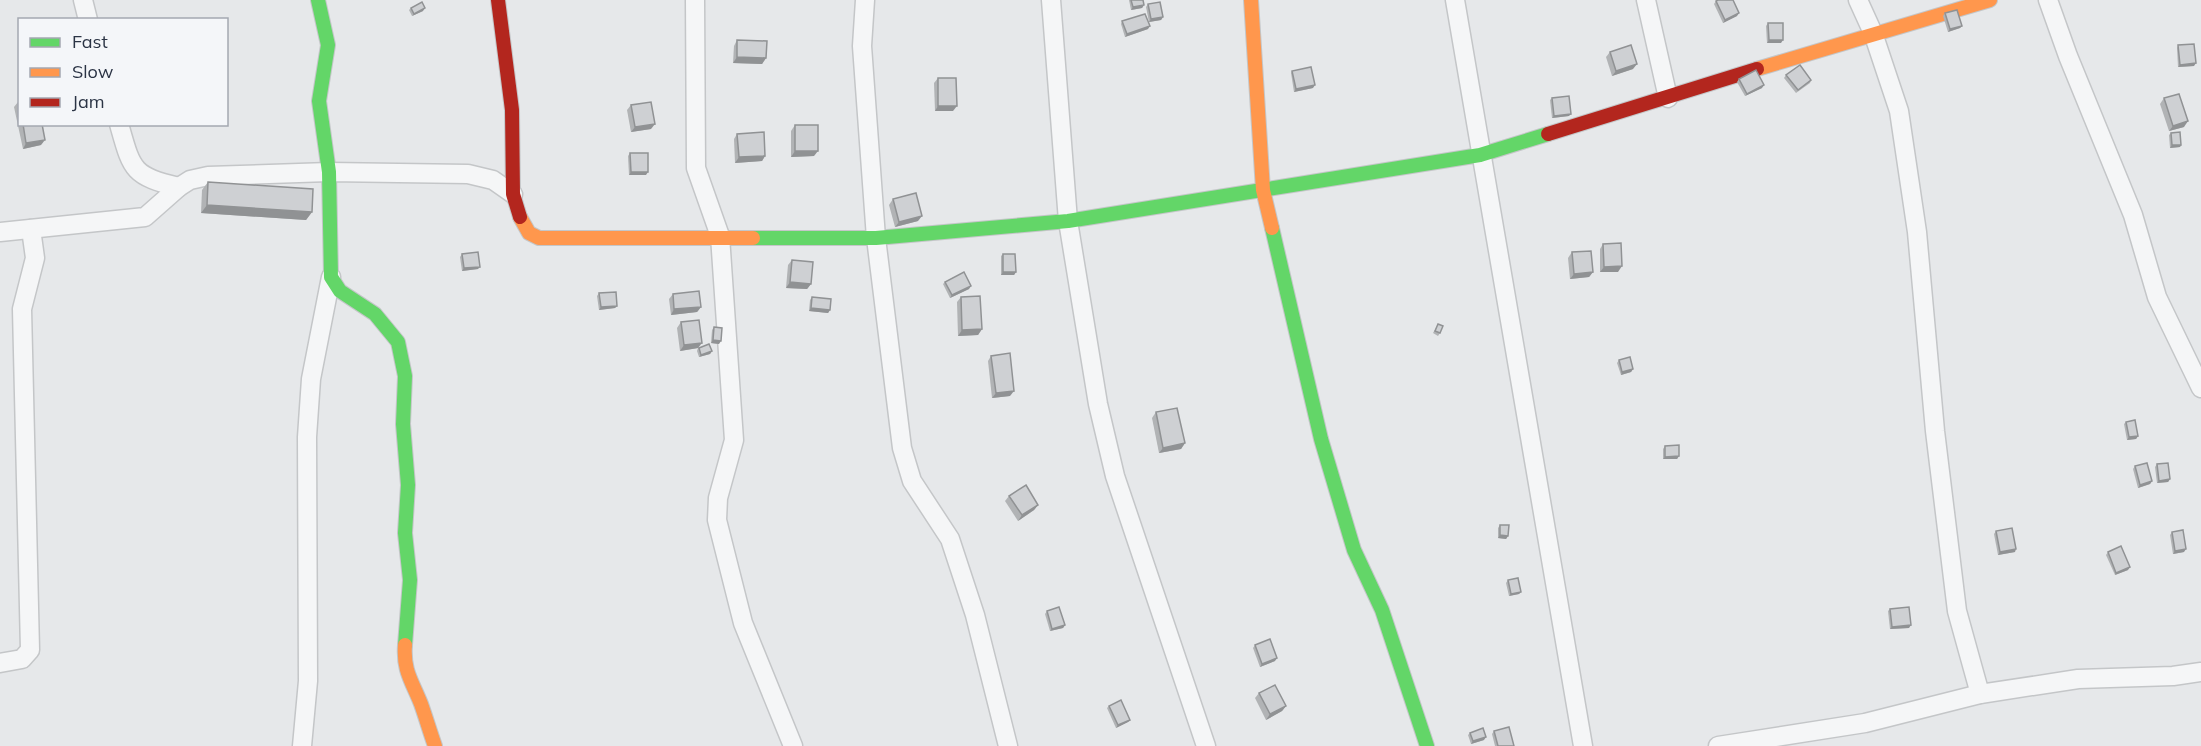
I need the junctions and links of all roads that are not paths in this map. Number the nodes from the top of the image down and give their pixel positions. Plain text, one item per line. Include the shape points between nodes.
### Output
1 (82, 0) edge
2 (318, 0) edge
3 (498, 0) edge
4 (695, 0) edge
5 (866, 0) edge
6 (1051, 0) edge
7 (1251, 0) edge
8 (1455, 0) edge
9 (1646, 0) edge
10 (1858, 0) edge
11 (1990, 0) edge
12 (2048, 0) edge
13 (87, 18) edge
14 (1873, 33) junction
15 (1668, 98) junction
16 (120, 126) edge
17 (1480, 155) junction
18 (329, 172) junction
19 (179, 188) junction
20 (1263, 190) junction
21 (513, 194) junction
22 (1068, 221) junction
23 (31, 230) junction
24 (0, 232) edge
25 (720, 236) junction
26 (876, 238) junction
27 (331, 277) junction
28 (2201, 388) edge
29 (0, 663) edge
30 (2201, 672) edge
31 (1980, 694) junction
32 (302, 746) edge
33 (435, 746) edge
34 (793, 746) edge
35 (1008, 746) edge
36 (1206, 746) edge
37 (1427, 746) edge
38 (1583, 746) edge
39 (1718, 746) edge

1 - 13 street
2 - 18 street via 328,45 319,101
3 - 21 street via 512,110
4 - 25 street via 696,168
5 - 26 street via 862,46
6 - 22 street
7 - 20 street
8 - 17 street
9 - 15 street
10 - 14 street
11 - 14 street
12 - 28 street via 2133,215 2157,297
14 - 15 street
14 - 31 street via 1899,111 1917,232 1957,611
15 - 17 street
16 - 19 street via 129,159 139,173 149,180
17 - 20 street
17 - 38 street
18 - 19 street via 208,176 190,180
18 - 21 street via 468,174 493,180
18 - 27 street
19 - 23 street via 145,217
20 - 22 street
20 - 37 street via 1321,439 1354,550 1382,610
21 - 25 street via 522,223 539,238
22 - 26 street
22 - 36 street via 1098,404 1115,476
23 - 24 street
23 - 29 street via 35,258 22,309 30,650 22,659
25 - 26 street
25 - 34 street via 734,440 718,498 717,520 743,623
26 - 35 street via 902,448 912,481 950,539 975,615
27 - 32 street via 309,402 308,681
27 - 33 street via 340,291 375,314 398,342 405,376 405,533 410,580 404,658 408,679
30 - 31 street via 2078,679
31 - 39 street via 1865,723

